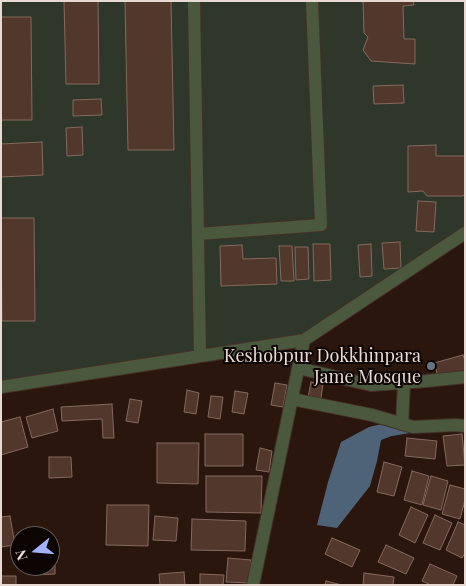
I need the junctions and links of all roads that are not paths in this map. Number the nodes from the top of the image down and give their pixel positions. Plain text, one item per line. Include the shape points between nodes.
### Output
1 (194, 1) edge
2 (312, 1) edge
3 (465, 233) edge
4 (198, 234) junction
5 (304, 340) junction
6 (200, 356) junction
7 (298, 368) junction
8 (465, 377) edge
9 (404, 383) junction
10 (1, 387) edge
11 (292, 399) junction
12 (402, 424) junction
13 (465, 426) edge
14 (253, 585) edge

1 - 4 street
2 - 4 street via 321,225
3 - 5 street
4 - 6 street
5 - 6 street
5 - 7 street
6 - 10 street
7 - 9 street via 371,385
7 - 11 street
8 - 9 street
9 - 12 street
11 - 12 street
11 - 14 street
12 - 13 street via 413,427

